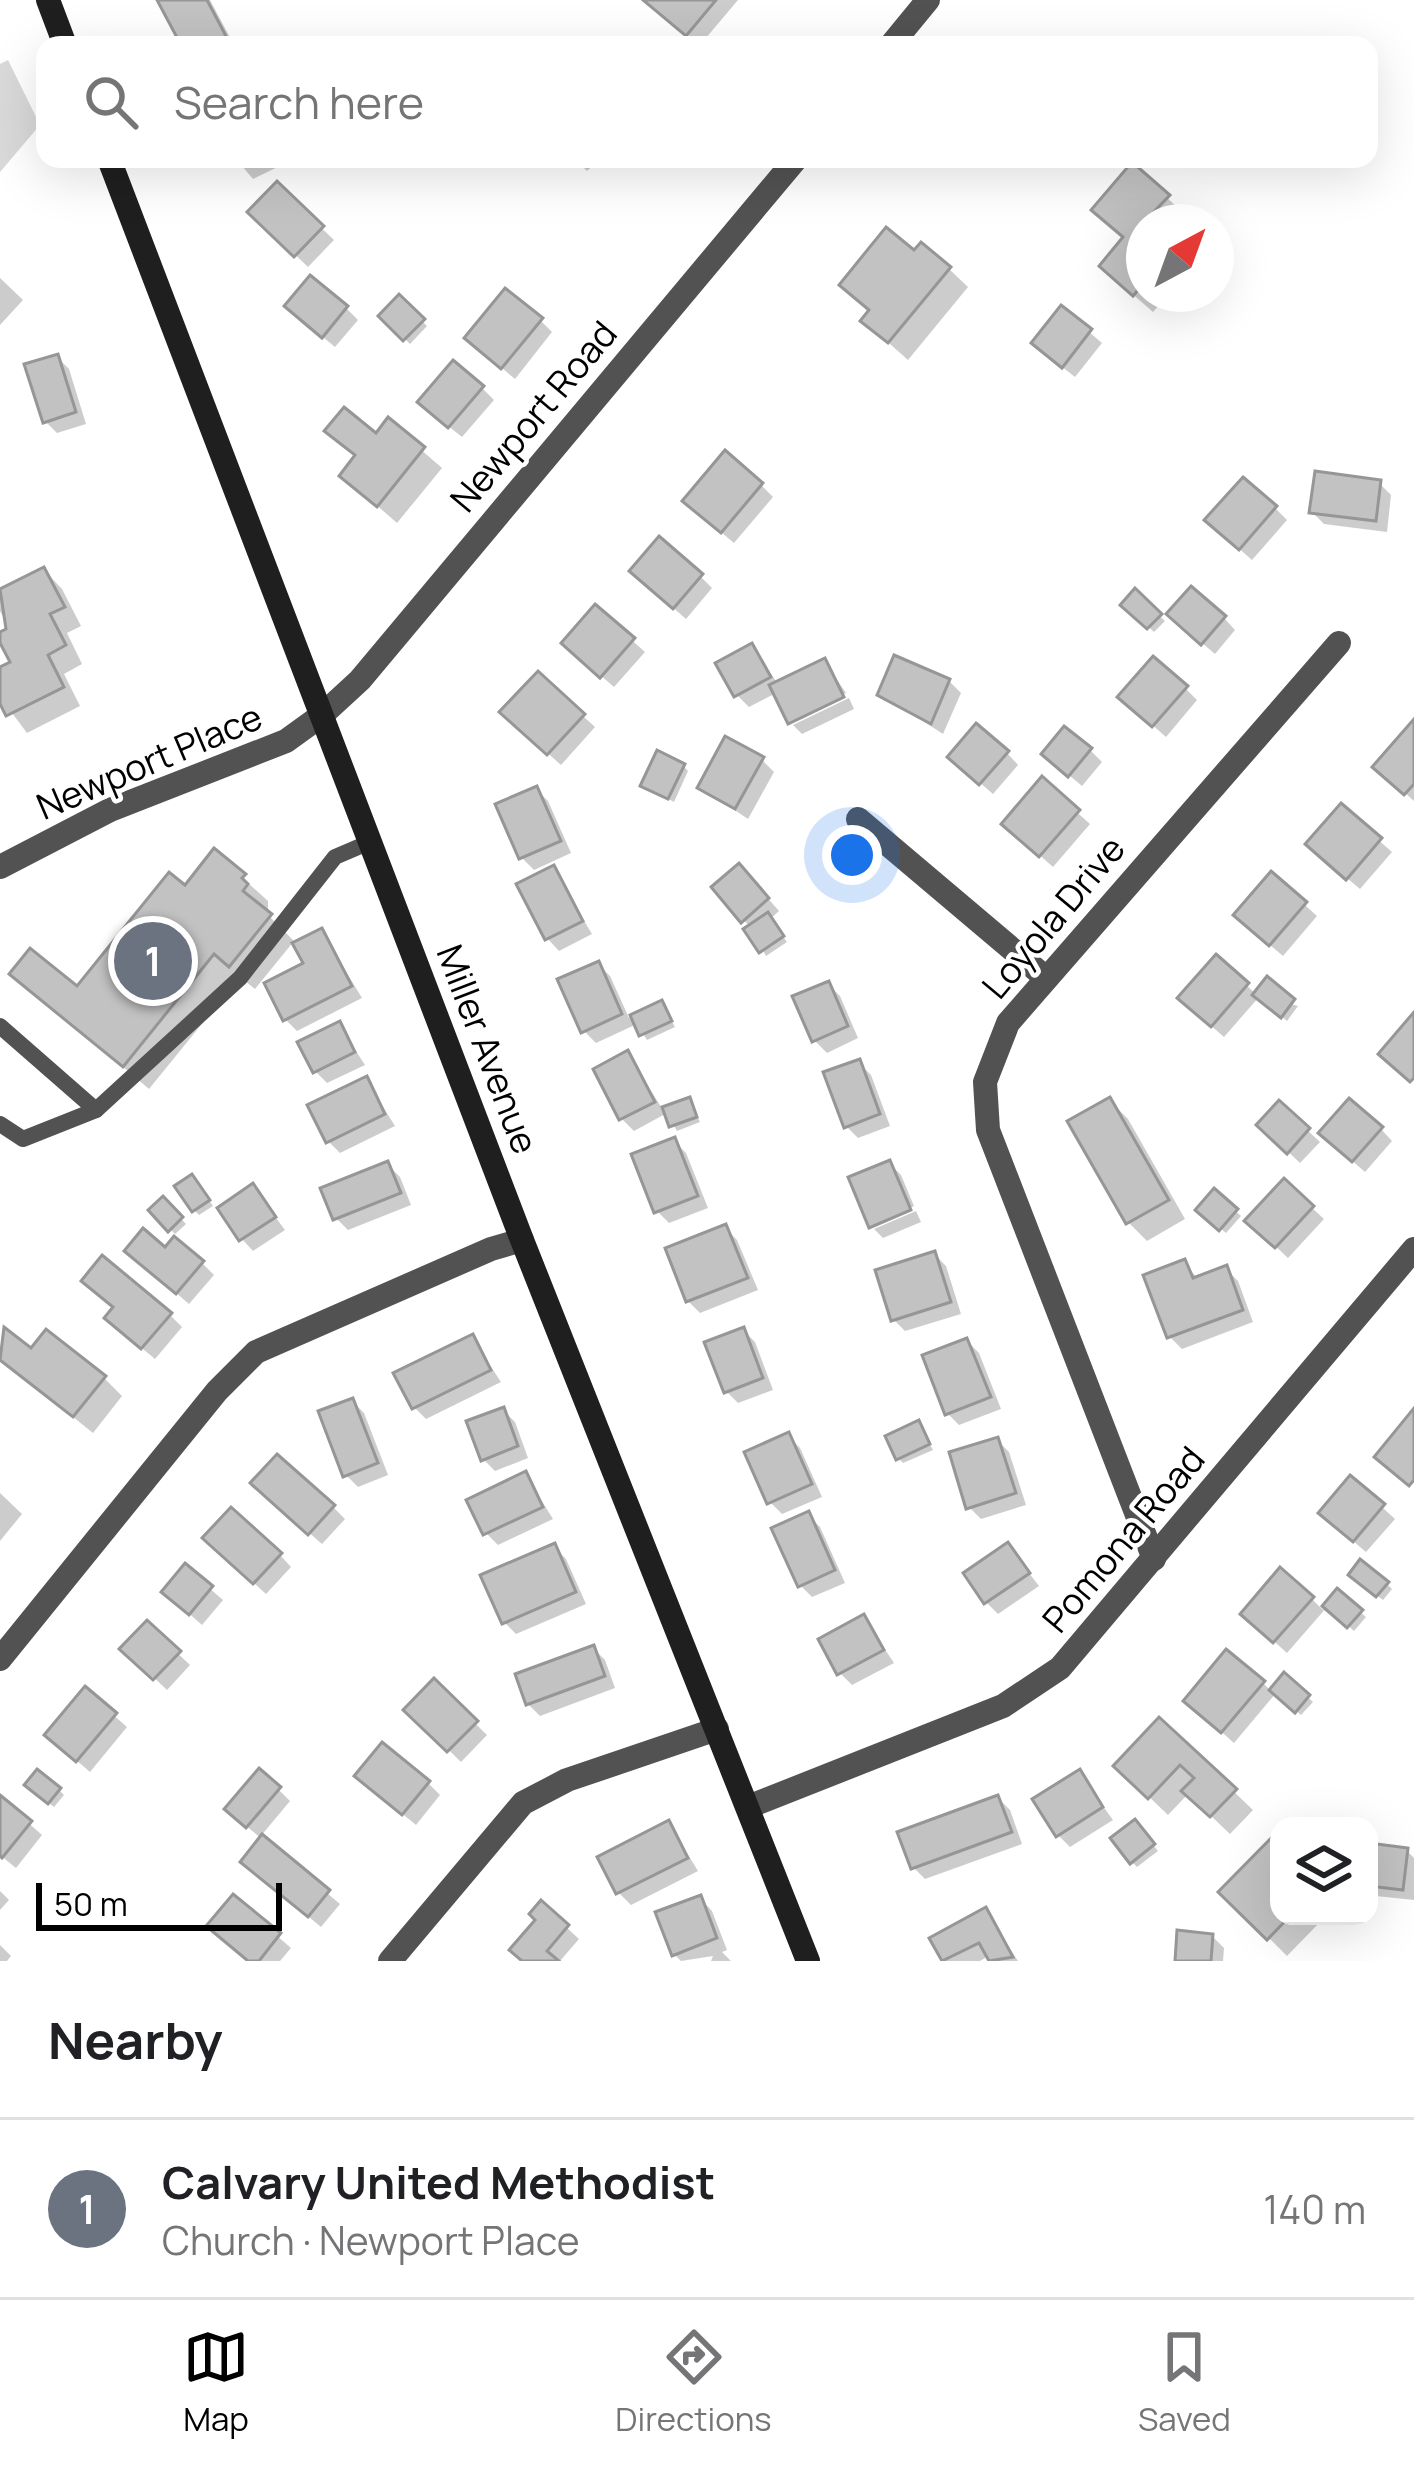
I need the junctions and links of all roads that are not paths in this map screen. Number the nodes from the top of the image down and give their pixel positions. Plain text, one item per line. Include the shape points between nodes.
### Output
1 (48, 0) edge
2 (928, 0) edge
3 (62, 36) edge
4 (898, 36) edge
5 (112, 168) edge
6 (788, 168) edge
7 (1339, 643) dead end
8 (322, 715) junction
9 (858, 819) dead end
10 (370, 842) junction
11 (0, 867) edge
12 (1046, 978) junction
13 (0, 1025) edge
14 (96, 1110) junction
15 (0, 1124) edge
16 (522, 1240) junction
17 (1414, 1249) edge
18 (1154, 1559) junction
19 (0, 1659) edge
20 (717, 1729) junction
21 (748, 1807) junction
22 (390, 1961) edge
23 (808, 1961) edge

1 - 3 main road
2 - 4 street
5 - 8 main road, Miller Avenue
6 - 8 street, Newport Road via 360,680
7 - 12 street, Loyola Drive
8 - 10 main road, Miller Avenue
8 - 11 street, Newport Place via 286,741 110,810
9 - 12 street
10 - 14 lane via 335,857 240,978
10 - 16 main road, Miller Avenue
12 - 18 street, Loyola Drive via 1008,1023 985,1082 988,1130
13 - 14 lane
14 - 15 lane via 23,1139
16 - 19 street via 256,1352
16 - 20 main road, Miller Avenue
17 - 18 street, Pomona Road
18 - 21 street, Pomona Road via 1060,1669 1003,1706
20 - 21 main road, Miller Avenue
20 - 22 street via 523,1803
21 - 23 main road, Miller Avenue

